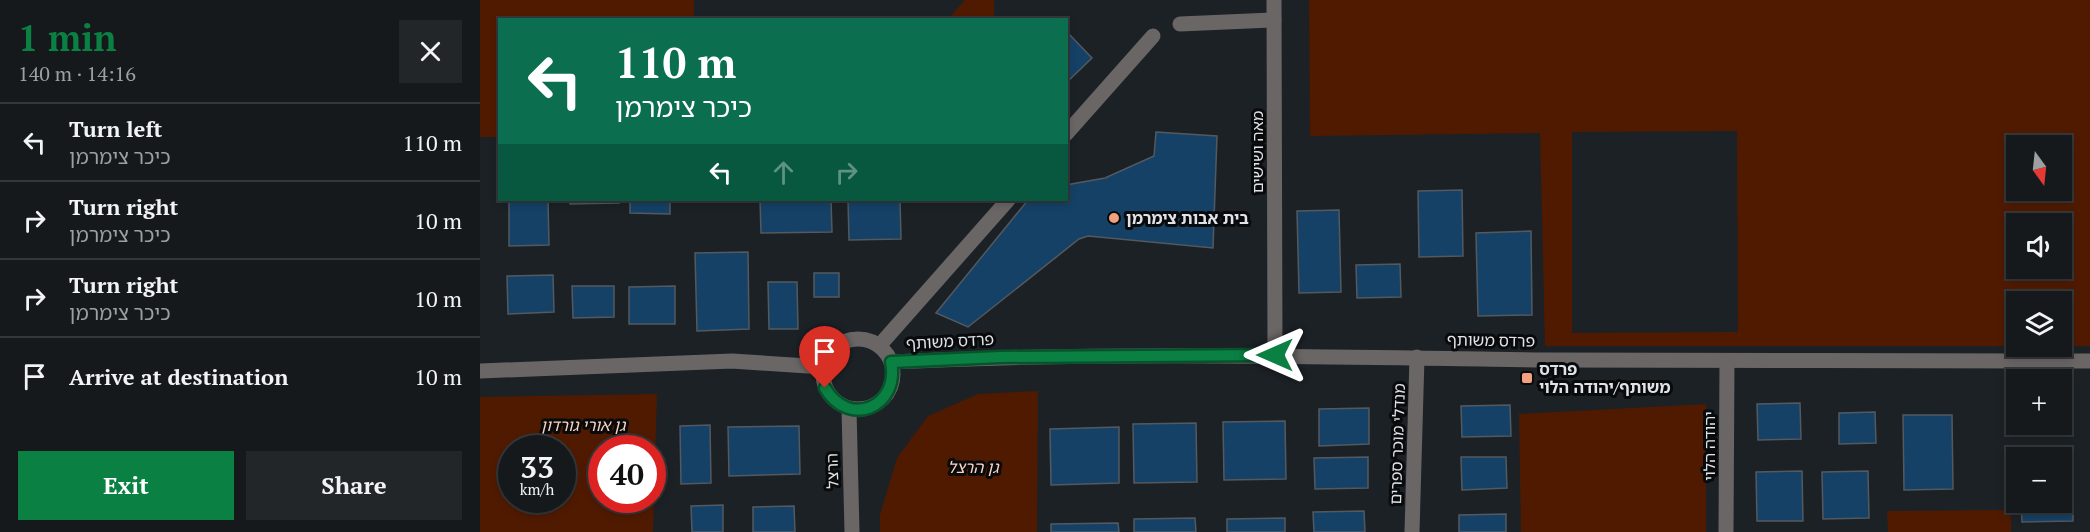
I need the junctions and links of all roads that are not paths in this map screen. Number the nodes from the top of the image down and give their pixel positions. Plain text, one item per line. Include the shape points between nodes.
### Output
1 (1274, 0) edge
2 (1274, 21) junction
3 (1180, 24) dead end
4 (1153, 36) dead end
5 (1068, 132) edge
6 (1007, 201) edge
7 (879, 346) junction
8 (1275, 355) junction
9 (1418, 357) junction
10 (1727, 361) junction
11 (2090, 361) edge
12 (891, 362) junction
13 (823, 367) junction
14 (480, 371) edge
15 (849, 409) junction
16 (852, 532) edge
17 (1412, 532) edge
18 (1726, 532) edge

1 - 2 street, מאה ושישים
2 - 3 street
2 - 8 street, מאה ושישים
4 - 5 street
6 - 7 street
7 - 12 street
7 - 13 street via 870,341 850,340 833,350
8 - 9 street, פרדס משותף
8 - 12 street, פרדס משותף via 1000,357
9 - 10 street, פרדס משותף
9 - 17 street, מנדלי מוכר ספרים
10 - 11 street, פרדס משותף
10 - 18 street, יהודה הלוי
12 - 15 street via 894,373 888,394 870,407
13 - 14 street via 732,361
13 - 15 street via 831,397
15 - 16 street, הרצל

